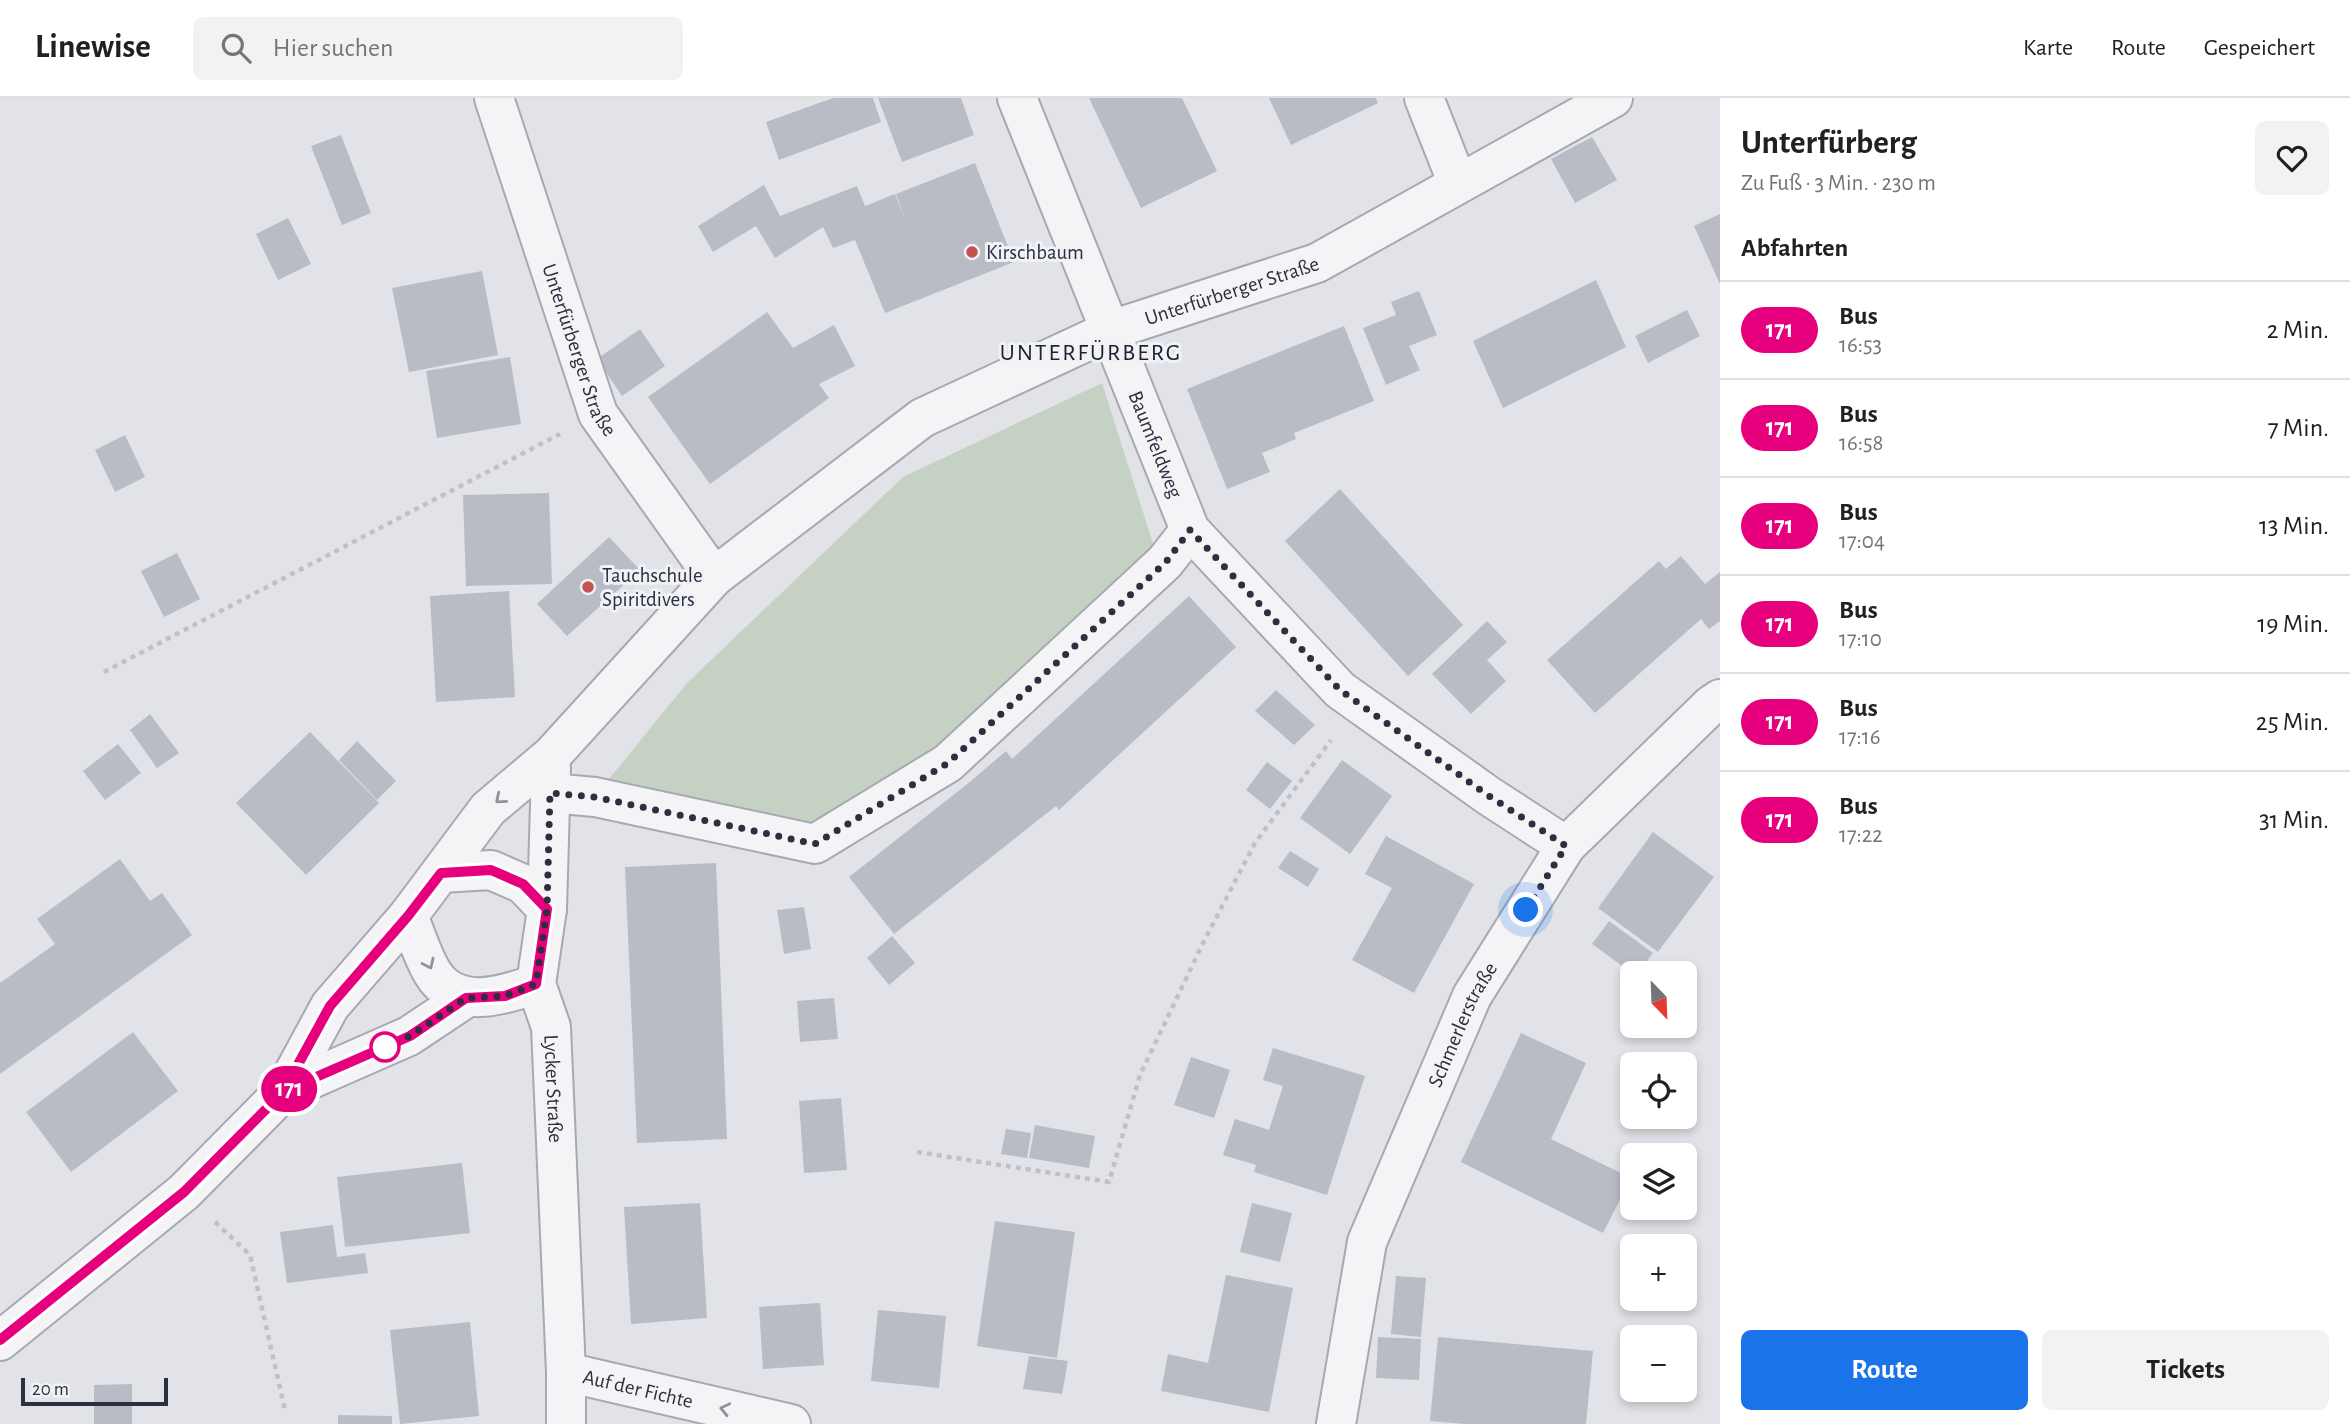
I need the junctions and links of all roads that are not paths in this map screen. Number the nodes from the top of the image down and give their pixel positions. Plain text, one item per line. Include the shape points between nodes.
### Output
1 (494, 98) edge
2 (1017, 98) edge
3 (1424, 98) edge
4 (1613, 98) edge
5 (1458, 184) junction
6 (1111, 330) junction
7 (1190, 530) junction
8 (714, 577) junction
9 (1720, 699) edge
10 (552, 755) junction
11 (550, 793) junction
12 (1566, 846) junction
13 (441, 873) junction
14 (547, 909) junction
15 (408, 916) junction
16 (536, 984) junction
17 (466, 998) junction
18 (284, 1091) junction
19 (0, 1340) edge
20 (566, 1372) junction
21 (566, 1424) edge
22 (791, 1424) edge
23 (1336, 1424) edge

1 - 8 street, Unterfürberger Straße via 597,414
2 - 6 street, Baumfeldweg
3 - 5 street
4 - 5 street, Unterfürberger Straße
5 - 6 street, Unterfürberger Straße via 1317,263
6 - 7 street, Baumfeldweg
6 - 8 street, Unterfürberger Straße via 922,418
7 - 11 street via 1166,562 948,763 815,844 595,797
7 - 12 street, Baumfeldweg via 1340,690
8 - 10 street, Unterfürberger Straße
9 - 12 street, Schmerlerstraße
10 - 11 street, Lycker Straße
10 -> 13 street, Unterfürberger Straße via 488,809
11 - 14 street, Lycker Straße
12 - 23 street, Schmerlerstraße via 1472,996 1367,1242
13 - 14 street via 491,870 523,884
13 - 15 street, Unterfürberger Straße
14 - 16 street, Lycker Straße
15 -> 17 street via 433,973 445,988
15 - 18 street, Unterfürberger Straße via 330,1006
16 - 17 street via 505,996
16 - 20 street, Lycker Straße via 551,1027
17 - 18 street, Unterfürberger Straße via 410,1036
18 - 19 street, Unterfürberger Straße via 184,1192
20 - 21 street, Lycker Straße
22 -> 20 street, Auf der Fichte

